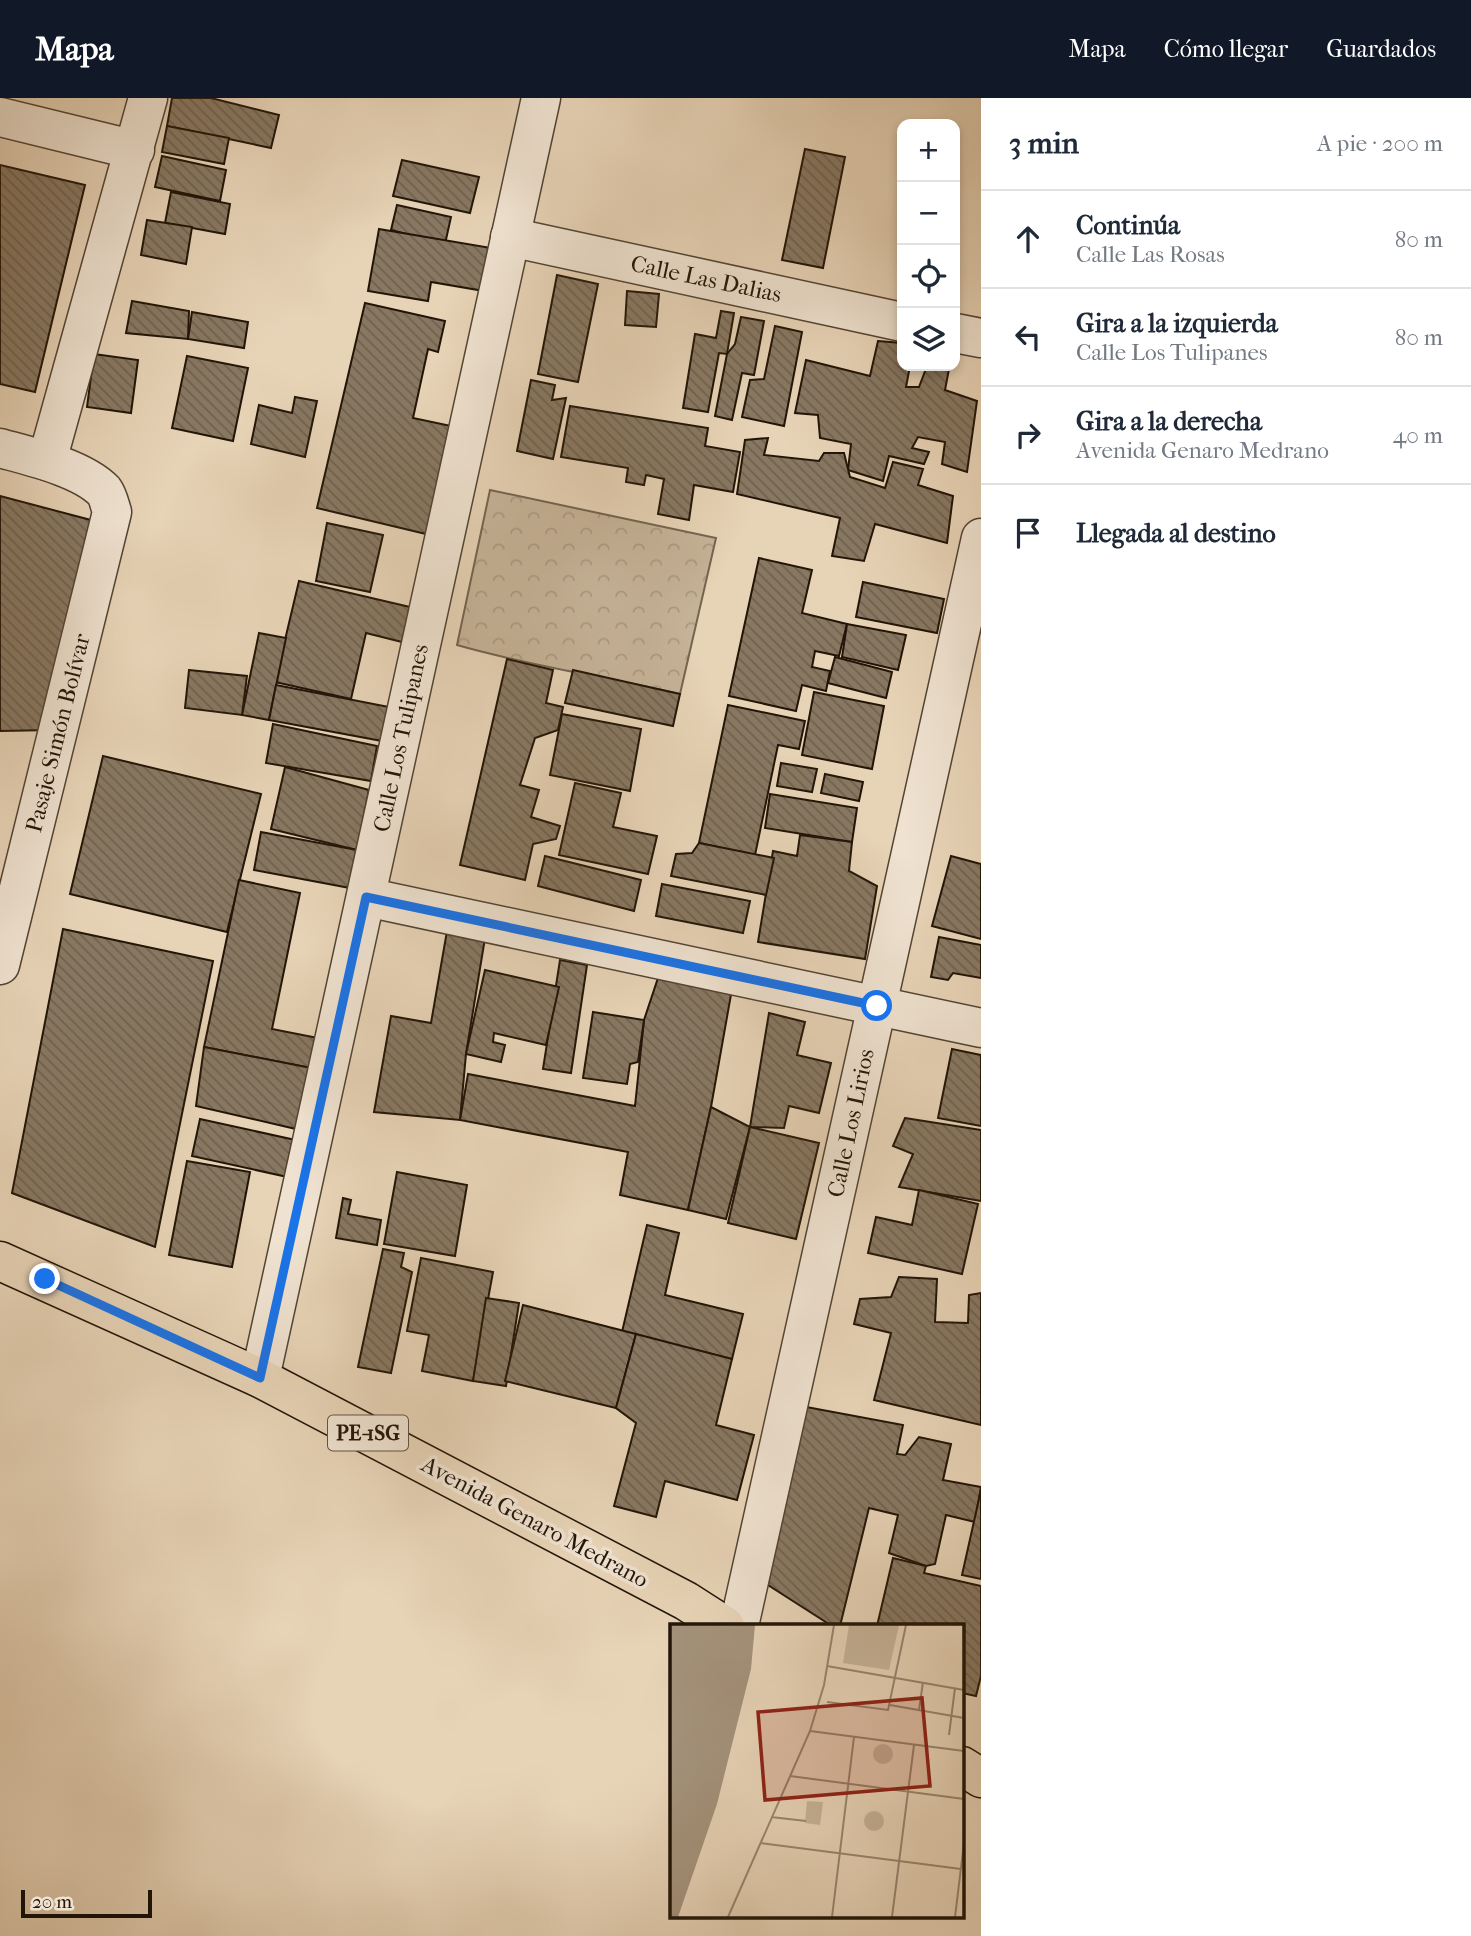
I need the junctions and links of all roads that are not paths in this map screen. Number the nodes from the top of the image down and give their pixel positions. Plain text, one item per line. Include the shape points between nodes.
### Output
1 (148, 98) edge
2 (541, 98) edge
3 (0, 117) edge
4 (135, 150) junction
5 (510, 237) junction
6 (897, 320) edge
7 (960, 334) edge
8 (981, 338) edge
9 (0, 448) edge
10 (47, 461) junction
11 (981, 537) edge
12 (366, 897) junction
13 (0, 965) edge
14 (877, 1006) junction
15 (981, 1028) edge
16 (0, 1261) edge
17 (260, 1378) junction
18 (722, 1624) edge
19 (739, 1624) edge
20 (964, 1767) edge
21 (981, 1777) edge

1 - 4 street
2 - 5 street, Calle Los Tulipanes
3 - 4 street
4 - 10 street
5 - 6 street, Calle Las Dalias
5 - 12 street, Calle Los Tulipanes
7 - 8 street
9 - 10 street, Pasaje Simón Bolívar
10 - 13 street, Pasaje Simón Bolívar via 105,492 112,512
11 - 14 street, Calle Los Lirios
12 - 14 street
12 - 17 street, Calle Los Tulipanes
14 - 15 street
14 - 19 street, Calle Los Lirios
16 - 17 main road, Avenida Genaro Medrano / PE-1SG
17 - 18 main road, Avenida Genaro Medrano / PE-1SG
20 - 21 main road

